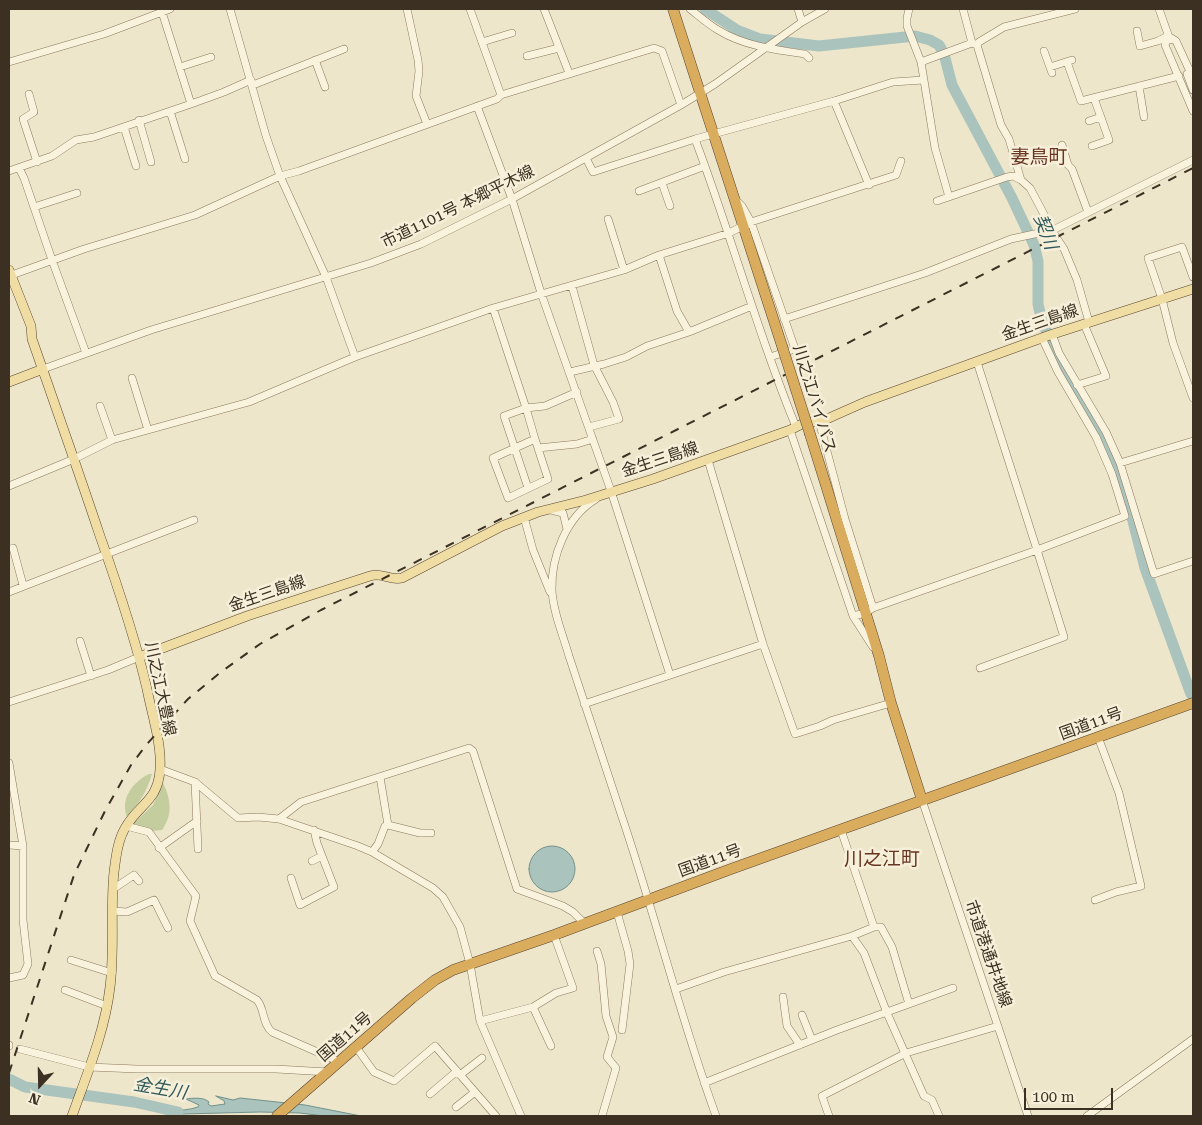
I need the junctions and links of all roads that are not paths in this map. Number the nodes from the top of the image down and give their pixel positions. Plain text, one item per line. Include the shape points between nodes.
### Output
1 (170, 9) edge
2 (230, 9) edge
3 (407, 9) edge
4 (470, 9) edge
5 (544, 9) edge
6 (673, 9) edge
7 (690, 9) edge
8 (798, 9) edge
9 (825, 9) edge
10 (909, 9) edge
11 (963, 9) edge
12 (1075, 9) edge
13 (1159, 9) edge
14 (152, 12) edge
15 (162, 12) junction
16 (802, 22) junction
17 (1137, 31) dead end
18 (512, 33) dead end
19 (1168, 36) junction
20 (482, 42) junction
21 (974, 44) junction
22 (559, 48) junction
23 (765, 48) junction
24 (344, 49) dead end
25 (1044, 51) dead end
26 (528, 56) dead end
27 (211, 58) dead end
28 (809, 58) dead end
29 (315, 60) junction
30 (9, 62) edge
31 (921, 62) junction
32 (180, 68) junction
33 (569, 74) junction
34 (1179, 76) junction
35 (1193, 78) edge
36 (923, 80) junction
37 (252, 82) junction
38 (1139, 86) junction
39 (325, 87) dead end
40 (1193, 90) edge
41 (701, 93) junction
42 (29, 94) dead end
43 (500, 95) junction
44 (1094, 98) junction
45 (834, 101) junction
46 (191, 104) junction
47 (681, 105) junction
48 (477, 106) junction
49 (170, 111) junction
50 (1193, 111) edge
51 (1101, 117) junction
52 (1144, 117) dead end
53 (139, 120) junction
54 (1089, 121) dead end
55 (427, 124) junction
56 (124, 126) junction
57 (714, 133) junction
58 (694, 139) junction
59 (1062, 145) dead end
60 (1092, 146) dead end
61 (185, 158) dead end
62 (586, 158) junction
63 (1193, 160) edge
64 (901, 161) dead end
65 (37, 162) junction
66 (151, 162) dead end
67 (136, 166) dead end
68 (705, 166) junction
69 (19, 168) junction
70 (9, 171) edge
71 (280, 176) junction
72 (1021, 180) junction
73 (662, 183) junction
74 (869, 185) junction
75 (639, 192) dead end
76 (77, 193) dead end
77 (950, 197) junction
78 (512, 200) junction
79 (937, 201) dead end
80 (670, 206) dead end
81 (34, 207) junction
82 (1088, 212) junction
83 (608, 219) dead end
84 (748, 224) junction
85 (1053, 230) junction
86 (729, 233) junction
87 (659, 255) junction
88 (52, 260) junction
89 (624, 270) junction
90 (9, 273) edge
91 (326, 277) junction
92 (1193, 277) edge
93 (572, 286) junction
94 (1193, 289) edge
95 (541, 293) junction
96 (1162, 299) junction
97 (752, 306) junction
98 (493, 308) junction
99 (784, 319) junction
100 (1087, 323) junction
101 (689, 332) junction
102 (1047, 336) junction
103 (86, 353) junction
104 (355, 357) junction
105 (770, 357) junction
106 (977, 362) junction
107 (594, 365) junction
108 (42, 369) junction
109 (570, 372) junction
110 (132, 378) dead end
111 (9, 382) edge
112 (1077, 385) junction
113 (577, 392) junction
114 (1193, 398) edge
115 (100, 406) dead end
116 (526, 408) junction
117 (819, 421) junction
118 (589, 428) junction
119 (793, 428) junction
120 (148, 430) junction
121 (535, 439) junction
122 (593, 439) junction
123 (112, 440) junction
124 (1193, 441) edge
125 (515, 448) junction
126 (538, 448) junction
127 (74, 459) junction
128 (708, 460) junction
129 (1120, 463) junction
130 (9, 486) edge
131 (528, 488) junction
132 (609, 492) junction
133 (566, 506) junction
134 (548, 510) junction
135 (524, 518) junction
136 (575, 519) junction
137 (194, 520) dead end
138 (567, 528) junction
139 (13, 548) dead end
140 (1036, 550) junction
141 (106, 554) junction
142 (1193, 561) edge
143 (23, 585) junction
144 (9, 592) edge
145 (554, 604) junction
146 (869, 611) junction
147 (853, 616) junction
148 (80, 641) dead end
149 (763, 644) junction
150 (879, 656) junction
151 (140, 657) junction
152 (980, 668) dead end
153 (670, 675) junction
154 (91, 676) junction
155 (9, 702) edge
156 (890, 703) junction
157 (1193, 703) edge
158 (584, 704) junction
159 (1098, 738) junction
160 (9, 763) edge
161 (160, 769) junction
162 (380, 777) junction
163 (10, 782) edge
164 (195, 782) junction
165 (922, 800) junction
166 (279, 819) junction
167 (197, 821) junction
168 (388, 825) junction
169 (126, 826) junction
170 (314, 830) junction
171 (840, 830) junction
172 (431, 833) dead end
173 (9, 845) edge
174 (23, 846) junction
175 (159, 848) junction
176 (198, 848) dead end
177 (372, 852) junction
178 (322, 856) junction
179 (312, 861) dead end
180 (291, 878) dead end
181 (139, 881) dead end
182 (113, 888) junction
183 (649, 900) junction
184 (1095, 900) dead end
185 (113, 911) junction
186 (617, 912) junction
187 (584, 924) junction
188 (874, 927) junction
189 (168, 928) dead end
190 (554, 935) junction
191 (852, 936) junction
192 (598, 951) dead end
193 (71, 960) dead end
194 (470, 964) junction
195 (112, 973) junction
196 (9, 978) edge
197 (953, 988) dead end
198 (676, 989) junction
199 (65, 990) dead end
200 (783, 997) dead end
201 (909, 1004) junction
202 (107, 1006) junction
203 (533, 1007) junction
204 (887, 1013) junction
205 (802, 1015) dead end
206 (480, 1021) junction
207 (998, 1026) junction
208 (622, 1030) dead end
209 (1193, 1039) edge
210 (812, 1040) junction
211 (800, 1045) junction
212 (551, 1046) dead end
213 (356, 1047) junction
214 (20, 1049) dead end
215 (906, 1053) junction
216 (482, 1058) dead end
217 (340, 1062) junction
218 (89, 1067) junction
219 (328, 1072) junction
220 (459, 1073) junction
221 (704, 1083) junction
222 (475, 1092) junction
223 (430, 1094) dead end
224 (456, 1107) dead end
225 (72, 1116) edge
226 (277, 1116) edge
227 (496, 1116) edge
228 (521, 1116) edge
229 (602, 1116) edge
230 (716, 1116) edge
231 (829, 1116) edge
232 (939, 1116) edge
233 (1028, 1116) edge
234 (1087, 1116) edge

1 - 15 street
2 - 37 street
3 - 55 street via 418,60 416,96
4 - 20 street
5 - 22 street
6 - 41 highway, 川之江バイパス
7 - 23 street via 732,37
8 - 16 street
9 - 16 street, 市道1101号 本郷平木線
10 - 31 street via 909,32
11 - 21 street
12 - 21 street via 1004,27
13 - 19 street
14 - 15 street
14 - 30 street via 104,34
15 - 32 street
16 - 23 street, 市道1101号 本郷平木線
17 - 19 street via 1140,46
18 - 20 street
19 - 34 street via 1165,45
19 - 35 street via 1176,41
19 - 40 street
20 - 43 street
21 - 31 street
21 - 72 street
22 - 26 street
22 - 33 street
23 - 28 street via 805,54
23 - 41 street, 市道1101号 本郷平木線
24 - 29 street
25 - 44 street via 1051,70 1070,61 1081,101
27 - 32 street
29 - 37 street
29 - 39 street
31 - 36 street
32 - 46 street
33 - 43 street
33 - 47 street via 654,48 662,51
34 - 38 street
34 - 50 street
36 - 45 street via 893,82
36 - 77 street via 935,148
37 - 46 street
37 - 71 street
38 - 44 street
38 - 52 street
41 - 47 street, 市道1101号 本郷平木線
41 - 57 highway, 川之江バイパス
42 - 65 street via 34,112 22,119
43 - 48 street
44 - 51 street
45 - 57 street
45 - 74 street
46 - 49 street
47 - 62 street, 市道1101号 本郷平木線
48 - 55 street
48 - 78 street
49 - 53 street
49 - 61 street
51 - 54 street
51 - 60 street via 1109,140
53 - 56 street
53 - 66 street
55 - 71 street
56 - 65 street via 76,140
56 - 67 street
57 - 58 street
57 - 84 highway, 川之江バイパス via 735,198
58 - 62 street via 593,172
58 - 68 street
59 - 82 street
62 - 78 street, 市道1101号 本郷平木線
63 - 82 street
64 - 74 street via 896,175
65 - 69 street
68 - 73 street
68 - 86 street
69 - 70 street
69 - 81 street
71 - 88 street via 195,215
71 - 91 street
72 - 77 street via 1013,176 1004,178
72 - 85 street via 1030,188
73 - 75 street
73 - 80 street
74 - 84 street
76 - 81 street
77 - 79 street
78 - 91 street, 市道1101号 本郷平木線 via 421,244
78 - 95 street
81 - 88 street
82 - 85 street
83 - 89 street
84 - 86 street
84 - 99 street
84 - 146 highway, 川之江バイパス, bridge via 782,346
85 - 99 street via 1011,239 925,273
85 - 100 street via 1077,280
86 - 87 street
86 - 97 street
87 - 89 street
87 - 101 street via 677,311
88 - 90 street
88 - 103 street
89 - 93 street
90 - 108 main road, 川之江大豊線 via 31,326
91 - 103 street, 市道1101号 本郷平木線
91 - 104 street
92 - 96 street via 1182,248 1148,258
93 - 95 street
93 - 107 street
94 - 96 main road, 金生三島線
95 - 98 street
95 - 109 street
96 - 100 main road, 金生三島線
96 - 114 street via 1173,343
97 - 101 street
97 - 105 street
98 - 104 street
98 - 116 street
99 - 105 street via 795,348
100 - 102 main road, 金生三島線
100 - 112 street via 1106,376
101 - 107 street via 626,357
102 - 106 main road, 金生三島線
102 - 112 street
102 - 140 street via 1058,372 1096,437 1125,516
103 - 108 street, 市道1101号 本郷平木線
104 - 120 street via 249,402
105 - 119 street
106 - 117 main road, 金生三島線
106 - 140 street
107 - 109 street
107 - 118 street via 619,419
108 - 111 main road
108 - 127 main road, 川之江大豊線
109 - 113 street
110 - 120 street
112 - 129 street via 1106,432
113 - 116 street via 544,406
113 - 118 street
115 - 123 street
116 - 121 street
116 - 125 street via 504,416
117 - 119 main road, 金生三島線
117 - 146 street
118 - 122 street
119 - 128 main road, 金生三島線
119 - 147 street
120 - 123 street
121 - 125 street
121 - 126 street
122 - 126 street
122 - 132 street
123 - 127 street
124 - 129 street
125 - 131 street
125 - 131 street via 492,458 508,498
126 - 131 street via 548,479
127 - 130 street
127 - 141 main road, 川之江大豊線
128 - 132 main road, 金生三島線
128 - 149 street
129 - 142 street via 1154,574
132 - 133 main road, 金生三島線
132 - 136 street via 592,502
132 - 153 street
133 - 134 main road, 金生三島線
133 - 136 street via 572,509
134 - 135 main road, 金生三島線
134 - 138 street via 563,513
135 - 145 street
135 - 151 main road, 金生三島線 via 502,526 402,578 370,576 247,616
136 - 138 street
137 - 141 street
138 - 145 street via 554,564
139 - 143 street
140 - 146 street
140 - 152 street via 1064,637
141 - 143 street
141 - 151 main road, 川之江大豊線
143 - 144 street
145 - 158 street
146 - 147 street
146 - 150 highway, 川之江バイパス
147 - 150 street
148 - 154 street
149 - 153 street
149 - 156 street via 795,734
150 - 156 highway, 川之江バイパス
151 - 154 street
151 - 161 main road, 川之江大豊線
153 - 158 street
154 - 155 street
156 - 165 highway, 川之江バイパス
157 - 159 highway, 国道11号
158 - 183 street
159 - 165 highway, 国道11号
159 - 184 street via 1119,793 1141,886
160 - 163 street
161 - 164 street
161 - 169 main road, 川之江大豊線 via 152,796
162 - 166 street via 301,802
162 - 168 street
162 - 187 street via 468,748 473,750 516,889 563,906
163 - 174 street
164 - 166 street via 238,818
164 - 167 street
165 - 171 highway, 国道11号
165 - 207 street, 市道港通井地線
166 - 170 street
167 - 175 street
167 - 176 street
168 - 172 street
168 - 177 street
169 - 175 street via 149,832
169 - 182 main road, 川之江大豊線 via 119,846
170 - 177 street
170 - 178 street
171 - 183 highway, 国道11号
171 - 188 street
173 - 174 street
174 - 196 street via 23,920 28,964 22,975
175 - 217 street via 196,896 190,920 216,976 257,1000 272,1032
177 - 194 street via 443,897 460,927
178 - 179 street
178 - 180 street via 334,887 300,905
181 - 182 street via 134,874
182 - 185 main road, 川之江大豊線
183 - 186 highway, 国道11号
183 - 198 street
185 - 189 street via 127,912 154,900
185 - 195 main road, 川之江大豊線
186 - 187 highway, 国道11号
186 - 208 street via 630,964
187 - 190 highway, 国道11号
188 - 191 street
188 - 201 street via 881,927 888,938
190 - 194 highway, 国道11号
190 - 203 street via 574,988 556,993
191 - 198 street
191 - 204 street via 864,953
192 - 229 street via 606,1016 613,1037 607,1057 616,1068
193 - 195 street
194 - 206 street
194 - 213 highway, 国道11号 via 435,980
195 - 202 main road, 川之江大豊線
197 - 201 street
198 - 221 street
199 - 202 street
200 - 211 street via 787,1026
201 - 204 street
202 - 218 main road, 川之江大豊線
203 - 206 street
203 - 212 street
204 - 210 street
204 - 215 street
205 - 210 street
206 - 228 street
207 - 215 street
207 - 233 street, 市道港通井地線
209 - 234 street
210 - 211 street
211 - 221 street
213 - 217 highway, 国道11号
213 - 220 street via 374,1072 394,1081 435,1046
214 - 218 street
215 - 231 street via 822,1096
215 - 232 street via 924,1096 932,1100
216 - 220 street
217 - 219 highway, 国道11号
218 - 219 street
218 - 225 main road, 川之江大豊線
219 - 226 highway, 国道11号
220 - 222 street
220 - 223 street
221 - 230 street
222 - 224 street
222 - 227 street

